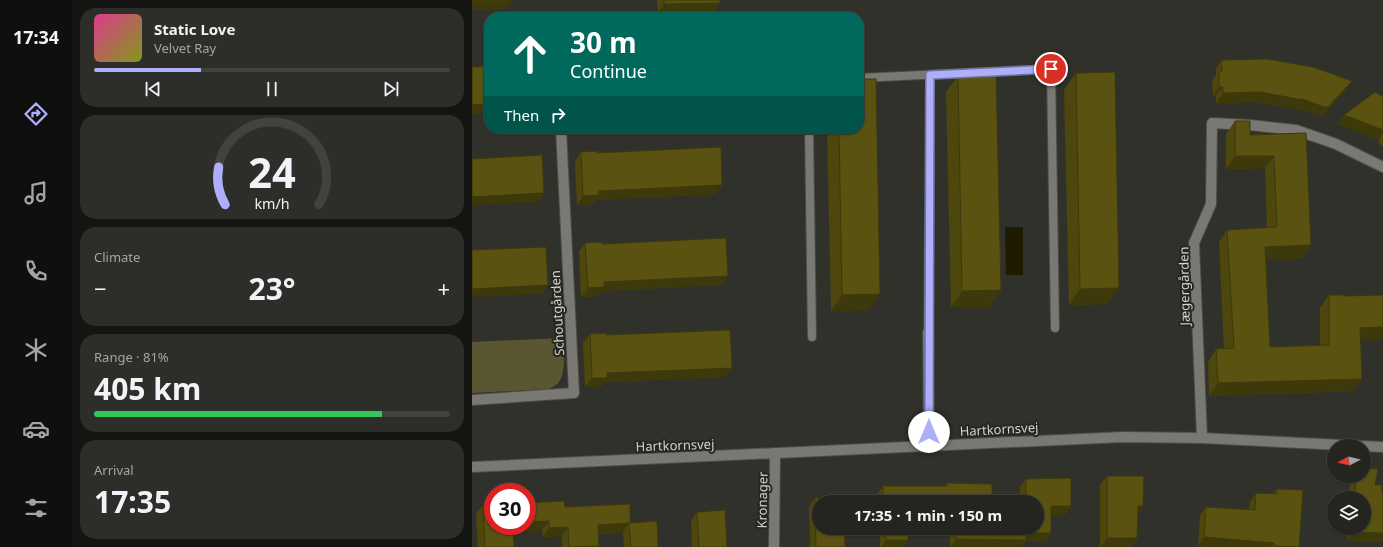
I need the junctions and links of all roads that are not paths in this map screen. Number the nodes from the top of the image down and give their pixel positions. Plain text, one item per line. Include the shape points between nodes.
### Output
1 (930, 75) junction
2 (864, 78) edge
3 (561, 134) edge
4 (809, 134) edge
5 (1383, 167) edge
6 (1055, 328) dead end
7 (928, 332) joint
8 (812, 337) dead end
9 (472, 400) edge
10 (1202, 438) junction
11 (929, 445) junction
12 (1383, 447) edge
13 (775, 454) junction
14 (472, 467) edge
15 (774, 547) edge

1 - 2 lane
1 - 6 lane via 1051,69
1 - 7 lane
3 - 9 street, Schoutgården via 574,393
4 - 8 lane
5 - 10 street, Jægergården via 1336,144 1296,130 1212,123 1211,204 1194,243
7 - 11 street
10 - 11 street, Hartkornsvej via 1123,437
10 - 12 street, Hartkornsvej
11 - 13 street, Hartkornsvej
13 - 14 street, Hartkornsvej
13 - 15 street, Kronager

